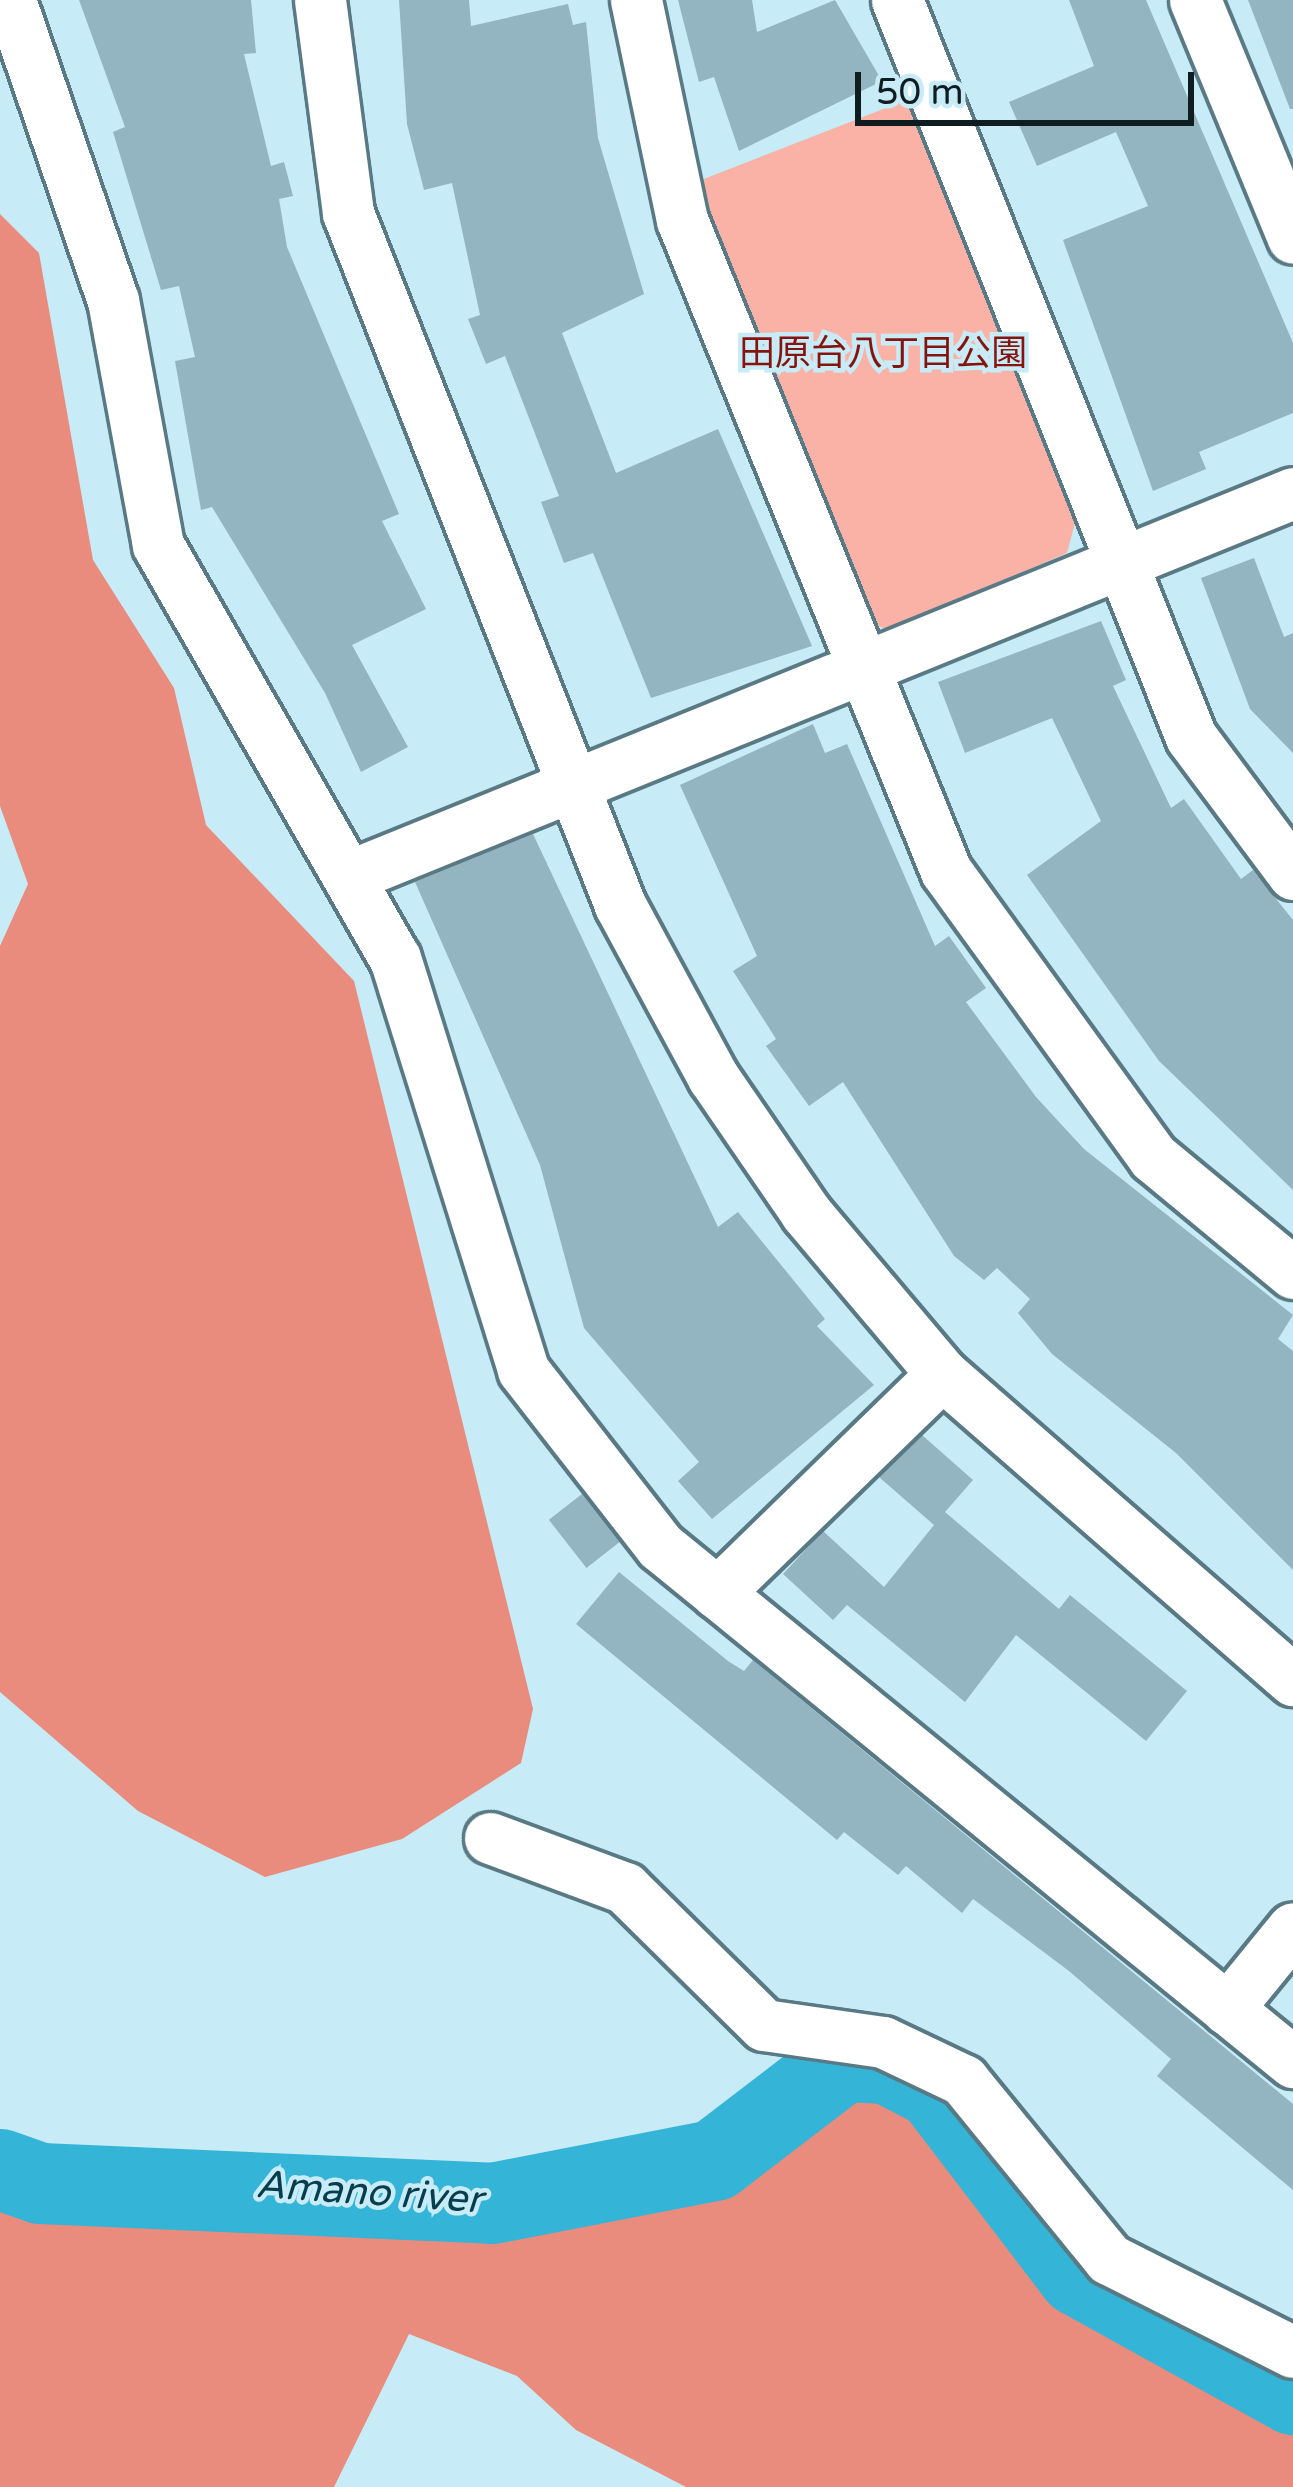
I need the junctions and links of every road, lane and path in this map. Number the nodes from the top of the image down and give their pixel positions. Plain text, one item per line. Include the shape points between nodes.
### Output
1 (10, 0) edge
2 (320, 0) edge
3 (636, 0) edge
4 (897, 0) edge
5 (1195, 0) edge
6 (1293, 238) edge
7 (1293, 493) edge
8 (1122, 564) junction
9 (862, 671) junction
10 (575, 788) junction
11 (1293, 874) edge
12 (352, 875) junction
13 (1293, 1273) edge
14 (942, 1374) junction
15 (717, 1593) junction
16 (1293, 1680) edge
17 (490, 1838) dead end
18 (1293, 1928) edge
19 (1227, 2008) junction
20 (1293, 2062) edge
21 (1293, 2352) edge

1 - 12 street via 113,300 158,545
2 - 10 street via 348,213
3 - 9 street via 682,220
4 - 8 street
5 - 6 street
7 - 8 street
8 - 9 street
8 - 11 street via 1191,737
9 - 10 street
9 - 13 street via 946,871 1154,1157
10 - 12 street
10 - 14 street via 620,904 713,1077 819,1230
12 - 15 street via 394,958 523,1370 660,1546
14 - 15 street
14 - 16 street
15 - 19 street
17 - 21 street via 625,1888 764,2025 884,2042 963,2080 1109,2260
18 - 19 street
19 - 20 street

